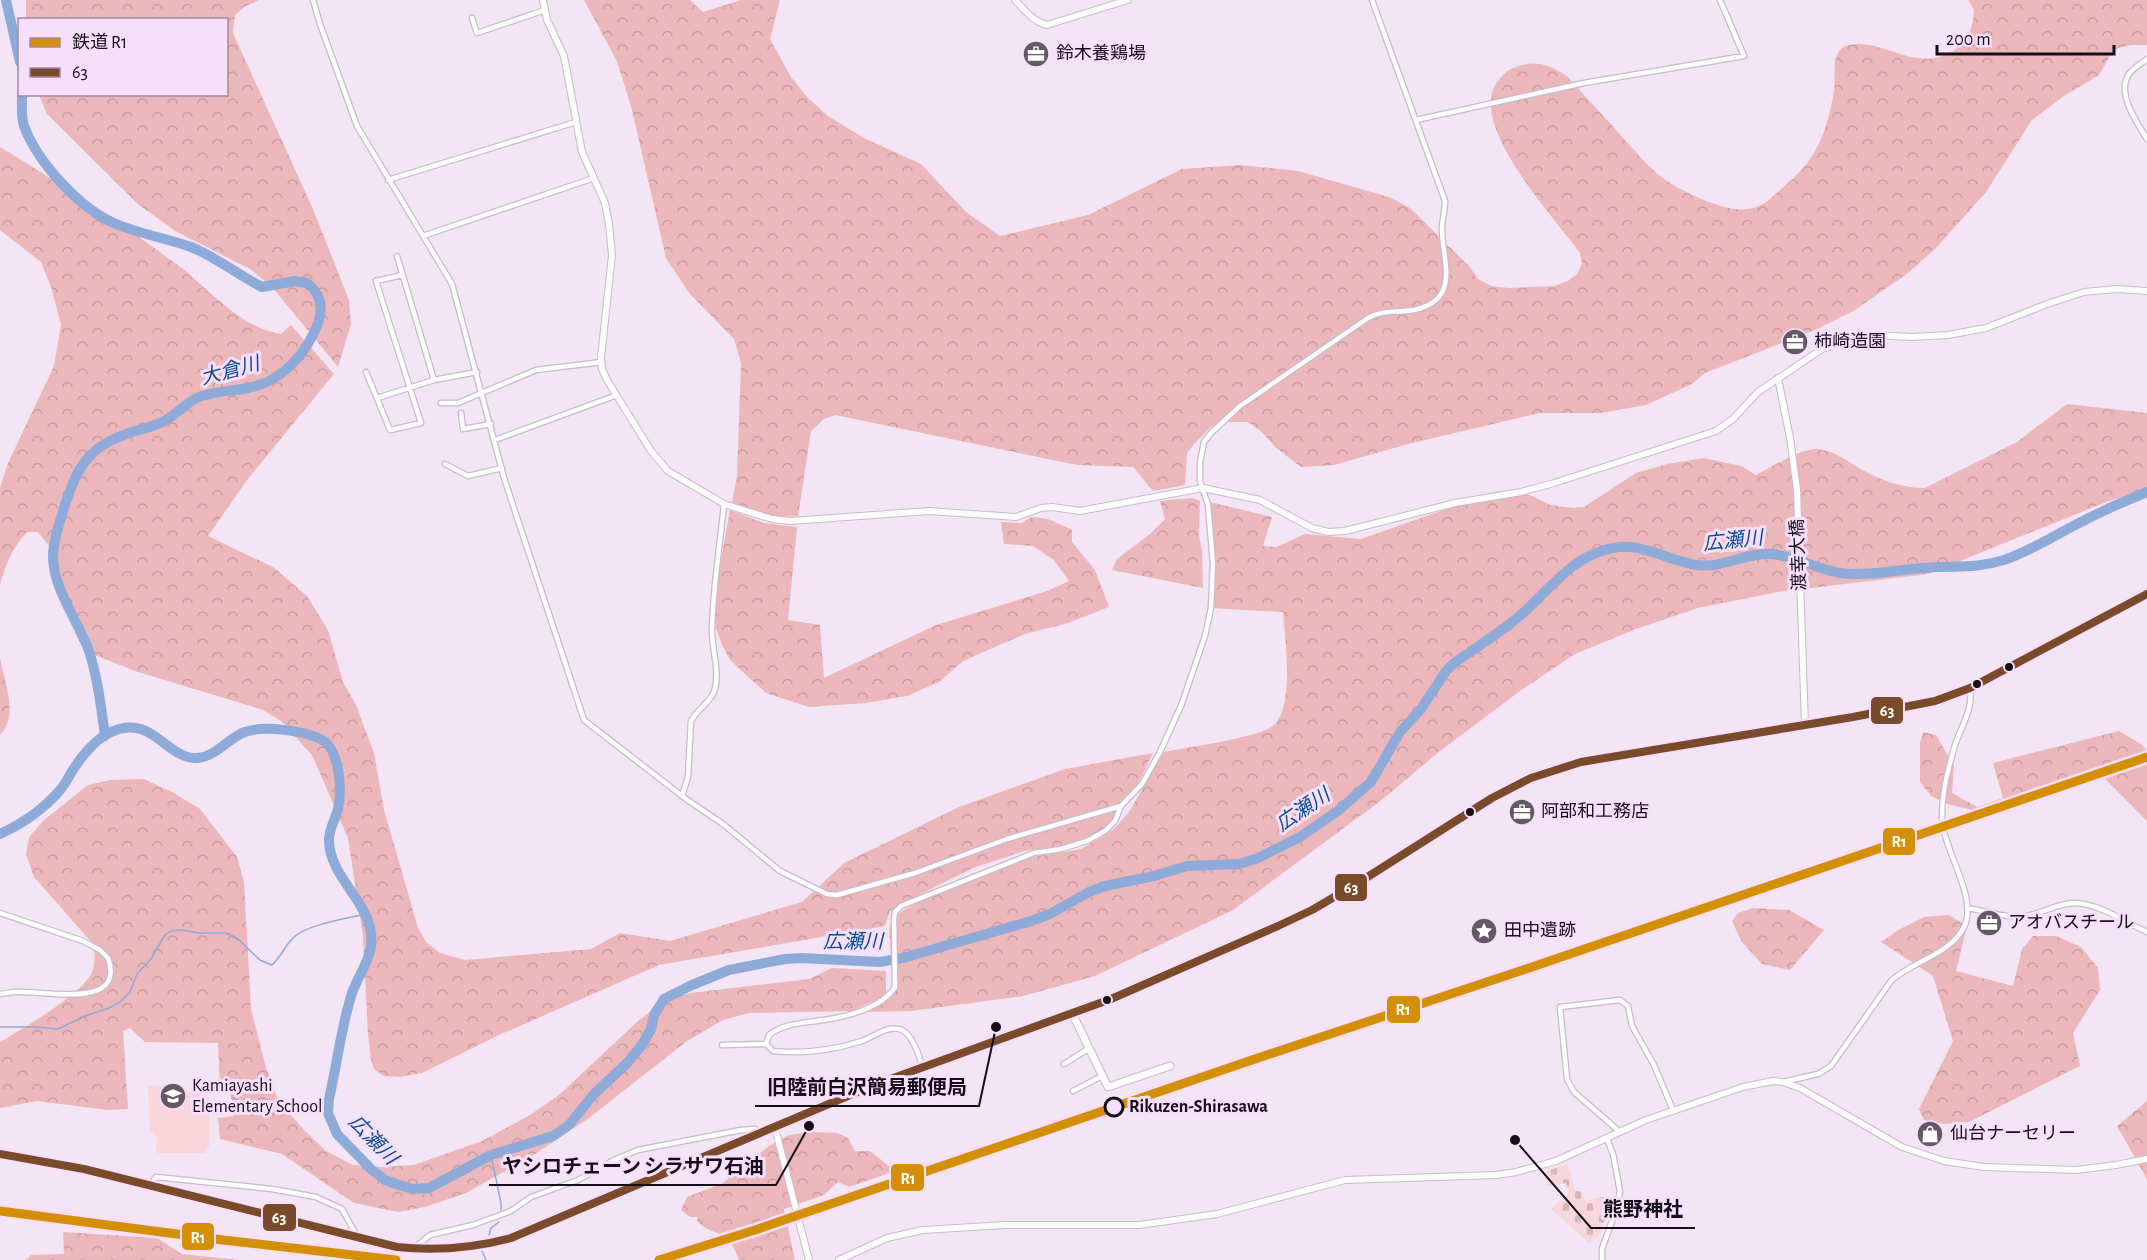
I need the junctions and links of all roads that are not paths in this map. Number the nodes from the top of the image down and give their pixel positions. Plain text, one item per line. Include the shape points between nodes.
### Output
1 (314, 0) edge
2 (543, 0) edge
3 (1016, 0) edge
4 (1128, 0) edge
5 (1372, 0) edge
6 (1719, 0) edge
7 (545, 10) junction
8 (472, 18) dead end
9 (2147, 59) edge
10 (1416, 120) junction
11 (576, 122) junction
12 (2147, 139) edge
13 (594, 178) junction
14 (388, 180) junction
15 (423, 236) junction
16 (397, 256) dead end
17 (402, 275) junction
18 (2147, 291) edge
19 (602, 362) junction
20 (366, 372) dead end
21 (477, 372) junction
22 (1778, 378) junction
23 (434, 380) junction
24 (410, 387) junction
25 (482, 392) junction
26 (617, 396) junction
27 (377, 398) junction
28 (441, 403) dead end
29 (461, 413) dead end
30 (491, 424) junction
31 (495, 440) junction
32 (446, 464) dead end
33 (502, 468) junction
34 (1203, 488) junction
35 (724, 504) junction
36 (2147, 594) edge
37 (1970, 688) junction
38 (1805, 725) junction
39 (682, 796) junction
40 (1121, 806) junction
41 (1967, 908) junction
42 (0, 913) edge
43 (2147, 932) edge
44 (0, 994) edge
45 (1072, 1013) junction
46 (766, 1044) junction
47 (722, 1045) dead end
48 (1088, 1049) junction
49 (1064, 1064) dead end
50 (922, 1066) junction
51 (1170, 1066) dead end
52 (1102, 1076) junction
53 (1783, 1082) junction
54 (1073, 1091) dead end
55 (1672, 1110) junction
56 (776, 1128) junction
57 (1620, 1132) junction
58 (758, 1135) junction
59 (1607, 1139) junction
60 (0, 1154) edge
61 (2147, 1159) edge
62 (150, 1185) junction
63 (358, 1238) junction
64 (413, 1249) junction
65 (809, 1260) edge
66 (839, 1260) edge
67 (1602, 1260) edge

1 - 14 street via 357,126
2 - 7 street
3 - 4 street via 1031,17 1047,25
5 - 10 street
6 - 10 street via 1744,56 1584,82
7 - 8 street via 477,33
7 - 11 street via 564,56
9 - 12 street via 2130,72 2125,90
10 - 34 street via 1445,201 1442,228 1446,286 1419,309 1379,312 1368,318 1240,406 1204,442 1200,462
11 - 13 street via 582,152
11 - 14 street
13 - 15 street
13 - 19 street via 605,203 612,255
14 - 15 street
15 - 21 street via 452,284
16 - 17 street
17 - 23 street
17 - 24 street via 376,281
18 - 22 street via 2084,292 1986,328 1948,336 1851,337
19 - 25 street via 536,370
19 - 26 street
20 - 27 street
21 - 23 street
21 - 25 street
22 - 34 street via 1716,431 1521,492 1455,503 1345,531 1312,528 1260,500
22 - 38 street, 渡幸大橋 via 1797,495
23 - 24 street
24 - 27 street
24 - 27 street via 422,423 390,430
25 - 28 street via 458,403
25 - 30 street
26 - 31 street
26 - 35 street via 660,463
29 - 30 street via 463,429
30 - 31 street
31 - 33 street
32 - 33 street via 468,476
33 - 39 street via 584,720
34 - 35 street via 1087,510 1041,508 1002,517 929,512 791,521
34 - 40 street via 1213,564 1205,636 1160,752 1142,784
35 - 39 street via 712,631 715,688 691,721
36 - 37 highway
37 - 38 highway via 1935,701
37 - 41 street via 1972,700 1951,760 1942,804 1946,843 1963,882
38 - 45 highway via 1581,762 1531,777 1312,910
39 - 40 street via 780,871 834,895
40 - 46 street via 1109,827 1087,841 1034,853 898,908 894,919 895,987 889,995 850,1014 782,1027 769,1035
41 - 43 street via 2025,916 2077,903
41 - 53 street via 1959,934 1940,951 1891,981 1831,1066 1818,1074
42 - 44 street via 91,945 108,958 111,972 106,985 85,994
45 - 48 main road
45 - 50 highway
46 - 47 street
46 - 50 street via 773,1051 831,1049 897,1029 909,1036
48 - 49 street
48 - 52 main road
50 - 56 highway
51 - 52 main road via 1108,1088
52 - 54 street
53 - 55 street via 1763,1082
53 - 61 street via 1902,1148 1944,1161 1984,1167 2076,1170
55 - 57 street
55 - 57 street via 1654,1065 1632,1026 1628,1006 1620,1000 1560,1007 1568,1079 1574,1092
56 - 58 highway
56 - 65 street
57 - 59 street
58 - 64 highway via 511,1238 472,1247
58 - 64 street via 755,1129 741,1130 638,1150 578,1180 531,1197 511,1211 473,1225 430,1234
59 - 66 street via 1556,1161 1497,1175 1345,1180 1217,1214 1139,1225 1005,1225 923,1230 887,1238
59 - 67 street via 1620,1191
60 - 62 highway via 84,1168
62 - 63 highway
62 - 63 street via 156,1178 316,1197 342,1209
63 - 64 highway

